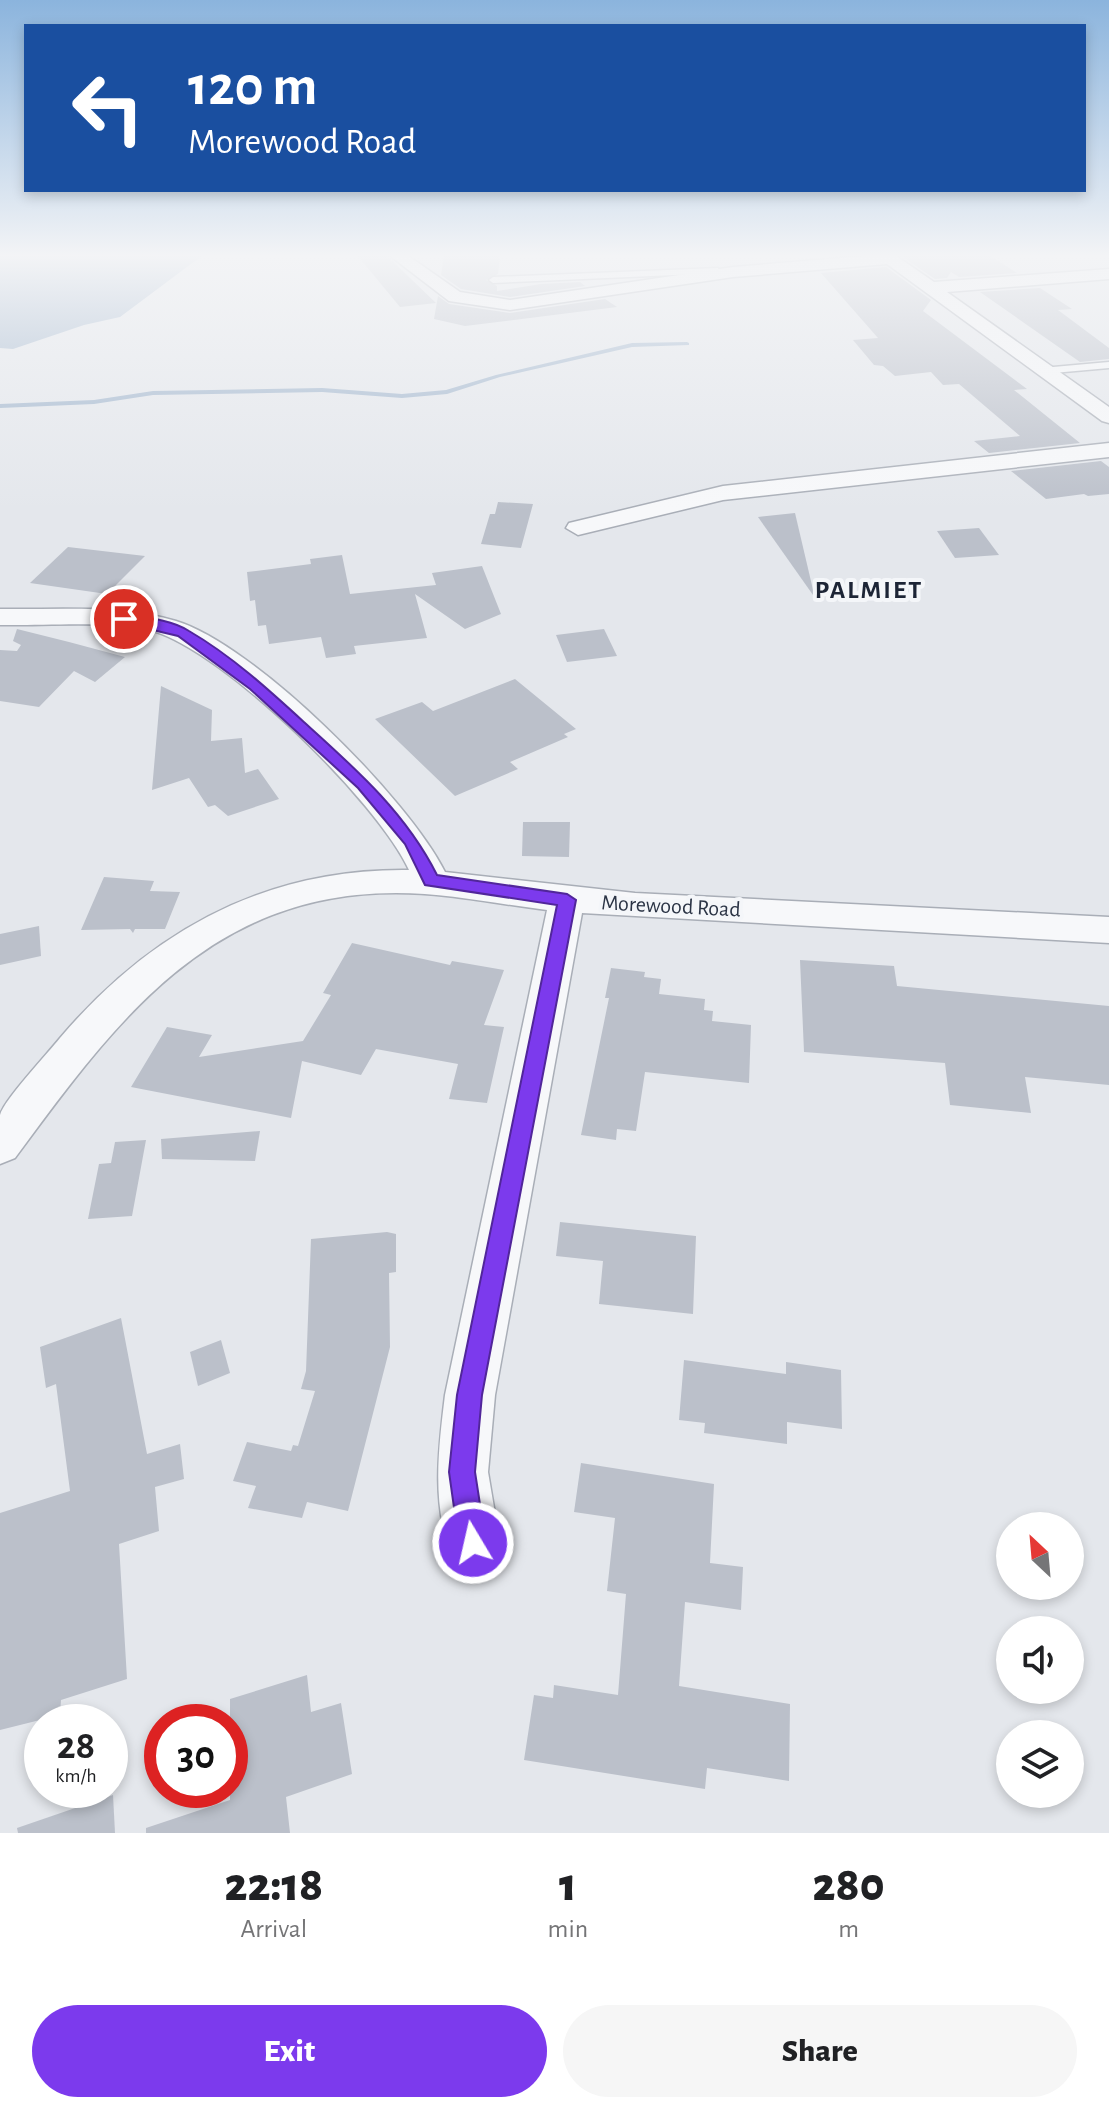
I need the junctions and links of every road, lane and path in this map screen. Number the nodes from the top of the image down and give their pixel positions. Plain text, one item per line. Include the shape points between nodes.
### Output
1 (1001, 341) edge
2 (1109, 365) edge
3 (1042, 371) junction
4 (1109, 417) edge
5 (1109, 450) edge
6 (578, 528) dead end
7 (0, 617) edge
8 (431, 880) junction
9 (567, 900) junction
10 (1109, 930) edge
11 (0, 1146) edge
12 (473, 1543) dead end

1 - 3 street
2 - 3 lane
3 - 4 street
5 - 6 street via 723,493
7 - 8 street via 141,620 198,642 256,686 364,784 412,842
8 - 9 street, Morewood Road
8 - 11 street, Morewood Road via 311,891 262,905 194,938 130,989 73,1051
9 - 10 street, Morewood Road
9 - 12 street via 470,1395 462,1472

